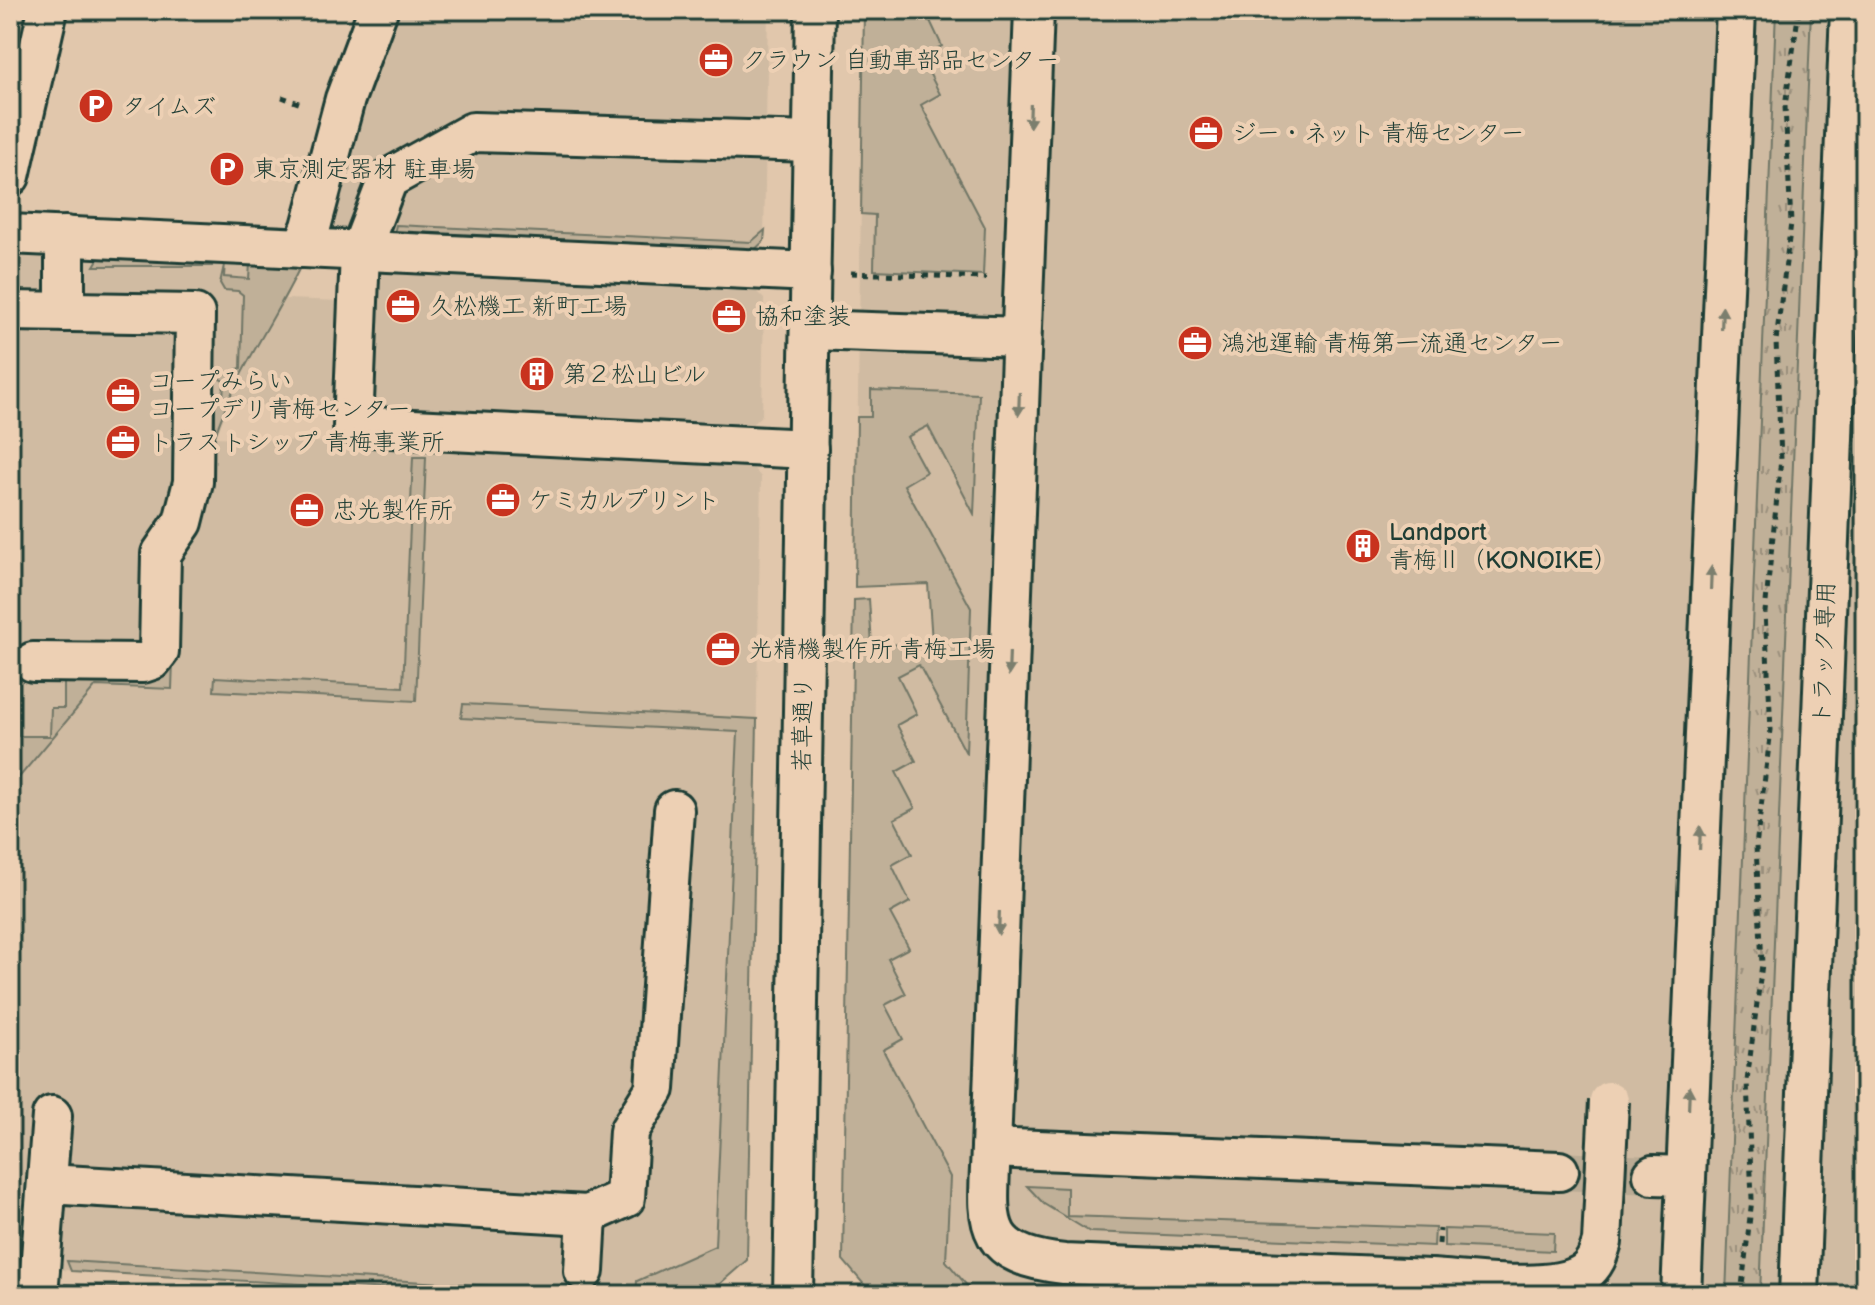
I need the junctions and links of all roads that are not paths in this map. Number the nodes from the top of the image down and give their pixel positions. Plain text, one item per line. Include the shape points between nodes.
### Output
1 (48, 10) edge
2 (378, 10) edge
3 (815, 10) edge
4 (1034, 10) edge
5 (1736, 10) edge
6 (1850, 10) edge
7 (813, 142) junction
8 (10, 176) edge
9 (10, 234) edge
10 (65, 236) junction
11 (302, 248) junction
12 (360, 252) junction
13 (811, 272) junction
14 (10, 311) edge
15 (65, 312) junction
16 (810, 330) junction
17 (1021, 337) junction
18 (808, 449) junction
19 (33, 662) dead end
20 (674, 810) dead end
21 (1609, 1101) dead end
22 (52, 1116) dead end
23 (991, 1148) junction
24 (1559, 1171) tunnel mouth
25 (47, 1184) junction
26 (587, 1215) junction
27 (584, 1271) dead end
28 (38, 1295) edge
29 (793, 1295) edge
30 (1681, 1295) edge
31 (1799, 1295) edge

1 - 8 street
2 - 11 street via 349,86
3 - 7 street, 若草通り
4 -> 17 street
30 -> 5 street via 1670,1175
6 - 31 street, トラック専用
7 - 12 street via 473,132 388,179
7 - 13 street, 若草通り
9 - 10 street
10 - 11 street
10 - 15 street
11 - 12 street
12 - 13 street
12 - 18 street via 353,426
13 - 16 street, 若草通り
14 - 15 street
15 - 19 street via 195,314 193,482 183,522 161,554 159,651 152,660
16 - 17 street
16 - 18 street, 若草通り
17 -> 23 street
18 - 29 street, 若草通り
20 - 26 street via 655,1089 629,1131 625,1198
21 - 23 street, bridge via 1602,1242 1596,1262 1583,1274 1541,1284 1052,1263 1011,1252 998,1240 991,1223
22 - 25 street
23 - 24 street
25 - 26 street
25 - 28 street
26 - 27 street

